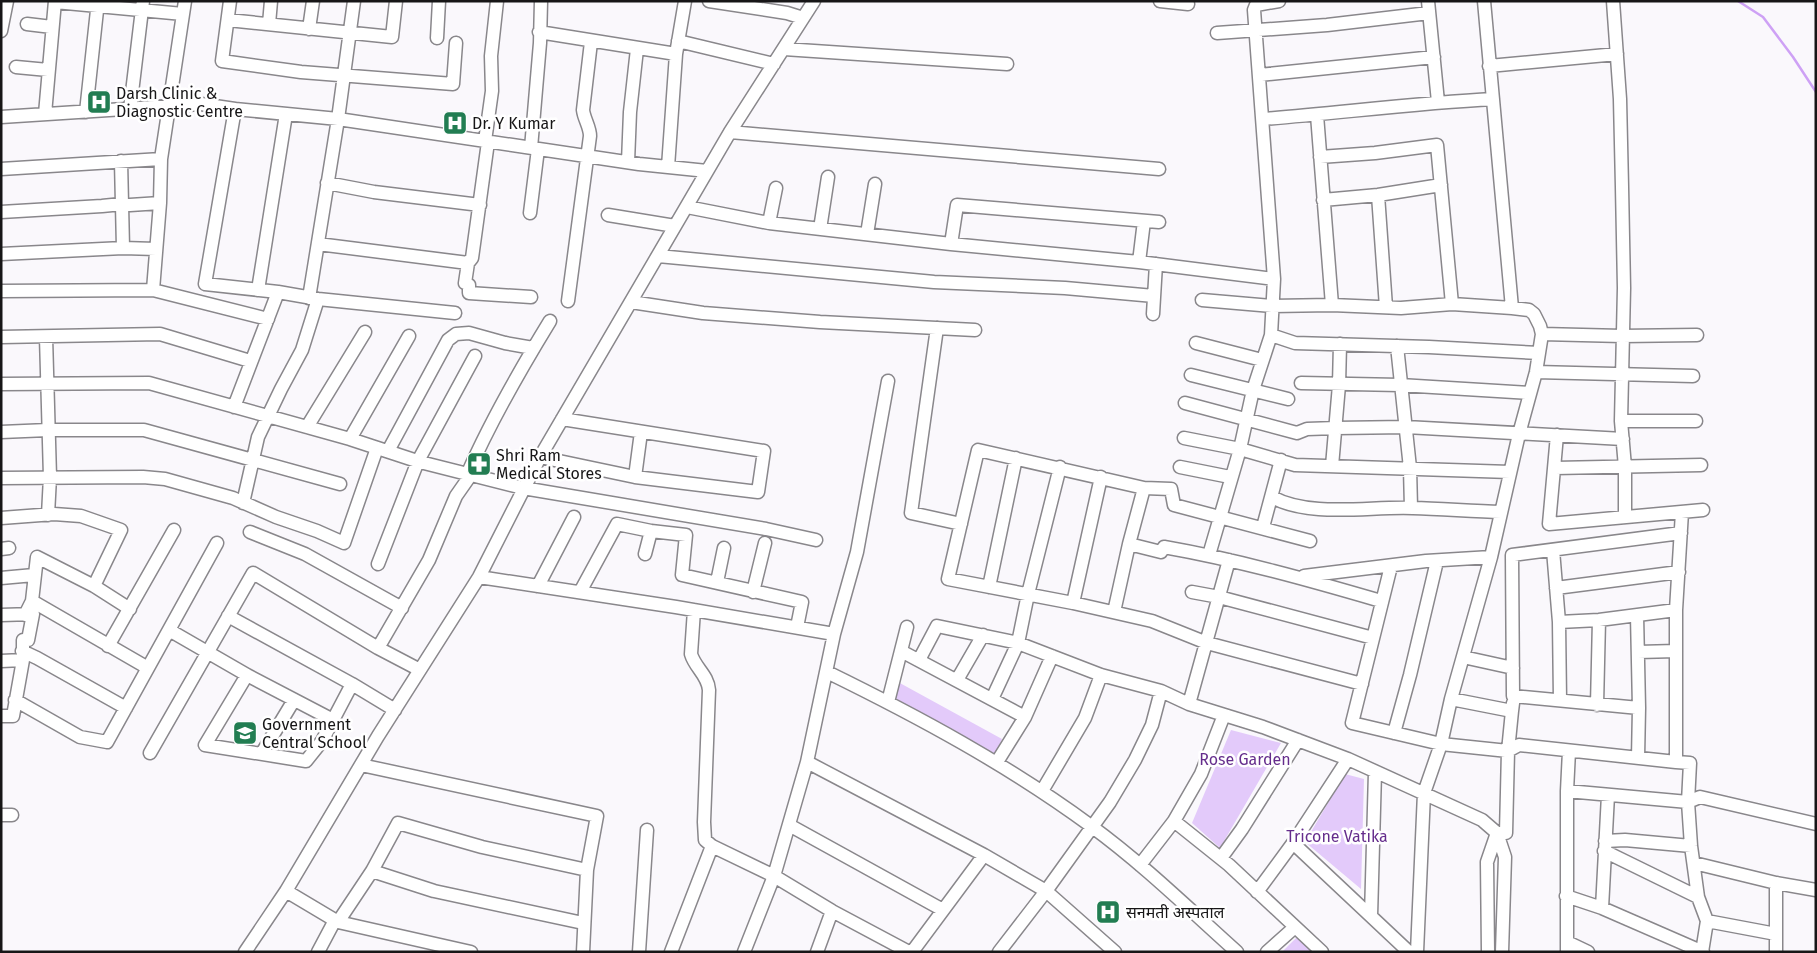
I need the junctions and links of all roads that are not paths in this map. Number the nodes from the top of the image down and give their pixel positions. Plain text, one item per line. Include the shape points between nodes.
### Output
1 (7, 1) edge
2 (185, 1) edge
3 (230, 1) edge
4 (272, 1) edge
5 (313, 1) edge
6 (354, 1) edge
7 (396, 1) edge
8 (439, 1) edge
9 (497, 1) edge
10 (541, 1) edge
11 (685, 1) edge
12 (709, 1) edge
13 (814, 1) edge
14 (1160, 1) edge
15 (1279, 1) edge
16 (1484, 1) edge
17 (1613, 1) edge
18 (55, 2) edge
19 (97, 4) edge
20 (1188, 4) dead end
21 (142, 6) edge
22 (1428, 7) edge
23 (183, 14) junction
24 (803, 18) junction
25 (228, 20) junction
26 (27, 24) dead end
27 (269, 24) junction
28 (52, 27) junction
29 (310, 29) junction
30 (1254, 30) junction
31 (1, 31) edge
32 (349, 32) junction
33 (539, 32) junction
34 (1217, 33) dead end
35 (437, 38) dead end
36 (678, 41) junction
37 (591, 42) junction
38 (456, 43) dead end
39 (637, 48) junction
40 (784, 49) junction
41 (676, 54) junction
42 (1618, 54) junction
43 (1434, 57) junction
44 (774, 64) junction
45 (1007, 64) dead end
46 (1490, 66) junction
47 (16, 67) dead end
48 (48, 70) junction
49 (344, 75) junction
50 (1258, 75) junction
51 (1493, 99) junction
52 (1438, 102) junction
53 (170, 106) junction
54 (130, 109) junction
55 (235, 109) junction
56 (86, 112) junction
57 (46, 114) junction
58 (286, 114) junction
59 (1317, 115) junction
60 (1, 117) edge
61 (338, 119) junction
62 (1263, 119) junction
63 (730, 132) junction
64 (487, 142) junction
65 (534, 148) junction
66 (588, 156) junction
67 (1320, 157) junction
68 (161, 159) junction
69 (121, 161) junction
70 (628, 162) junction
71 (668, 167) junction
72 (1, 169) edge
73 (1158, 169) dead end
74 (707, 171) junction
75 (828, 177) dead end
76 (327, 183) junction
77 (875, 184) dead end
78 (1441, 185) junction
79 (776, 188) dead end
80 (1378, 195) junction
81 (1324, 200) junction
82 (160, 203) junction
83 (122, 204) junction
84 (480, 205) junction
85 (687, 207) junction
86 (1, 212) edge
87 (530, 213) dead end
88 (608, 215) dead end
89 (1144, 221) junction
90 (770, 222) junction
91 (1159, 222) dead end
92 (675, 226) junction
93 (820, 229) junction
94 (867, 234) junction
95 (318, 244) junction
96 (951, 244) junction
97 (123, 248) junction
98 (156, 249) junction
99 (1, 254) edge
100 (658, 256) junction
101 (1139, 262) junction
102 (468, 263) junction
103 (1156, 264) junction
104 (1274, 279) junction
105 (153, 290) junction
106 (258, 290) junction
107 (1, 291) edge
108 (278, 292) junction
109 (1154, 296) junction
110 (531, 297) dead end
111 (313, 299) junction
112 (1202, 300) dead end
113 (568, 301) dead end
114 (631, 302) junction
115 (1452, 304) junction
116 (1332, 305) junction
117 (1272, 306) junction
118 (1386, 307) junction
119 (1512, 308) junction
120 (454, 313) dead end
121 (1153, 314) dead end
122 (268, 319) junction
123 (550, 321) dead end
124 (937, 328) junction
125 (975, 330) dead end
126 (365, 332) dead end
127 (1542, 334) junction
128 (1271, 335) junction
129 (409, 336) dead end
130 (1622, 336) junction
131 (1697, 336) dead end
132 (1, 337) edge
133 (46, 337) junction
134 (1196, 343) dead end
135 (1340, 344) junction
136 (1396, 346) junction
137 (533, 348) junction
138 (1539, 353) junction
139 (475, 356) dead end
140 (1262, 360) junction
141 (250, 362) junction
142 (1536, 372) junction
143 (1191, 375) dead end
144 (1622, 375) junction
145 (1693, 376) dead end
146 (888, 381) dead end
147 (1300, 383) dead end
148 (1, 384) edge
149 (46, 384) junction
150 (1339, 385) junction
151 (1400, 385) junction
152 (1253, 390) junction
153 (1530, 392) junction
154 (1288, 399) dead end
155 (1185, 403) dead end
156 (234, 407) junction
157 (268, 416) junction
158 (562, 420) junction
159 (1246, 420) junction
160 (1621, 421) junction
161 (1696, 421) dead end
162 (306, 427) junction
163 (1406, 427) junction
164 (1336, 428) junction
165 (48, 430) junction
166 (1, 432) edge
167 (641, 432) junction
168 (1519, 434) junction
169 (1557, 435) junction
170 (350, 438) junction
171 (1184, 438) dead end
172 (1623, 439) junction
173 (383, 449) junction
174 (1240, 449) junction
175 (540, 457) junction
176 (1016, 458) junction
177 (254, 459) junction
178 (1281, 460) junction
179 (418, 461) junction
180 (1701, 465) dead end
181 (1332, 466) junction
182 (1060, 467) junction
183 (1180, 467) dead end
184 (1625, 467) junction
185 (1410, 468) junction
186 (1554, 468) junction
187 (1510, 472) junction
188 (469, 475) junction
189 (50, 477) junction
190 (635, 477) junction
191 (1102, 477) junction
192 (1230, 477) junction
193 (1, 478) edge
194 (340, 484) dead end
195 (523, 488) junction
196 (1144, 488) junction
197 (1272, 497) junction
198 (244, 503) junction
199 (1411, 508) junction
200 (1703, 510) dead end
201 (1501, 512) junction
202 (1682, 512) junction
203 (48, 515) junction
204 (574, 517) dead end
205 (1220, 517) junction
206 (1625, 517) junction
207 (1, 518) edge
208 (961, 524) junction
209 (1263, 527) junction
210 (174, 530) dead end
211 (651, 531) junction
212 (250, 532) dead end
213 (1681, 533) junction
214 (816, 540) dead end
215 (1310, 541) dead end
216 (217, 543) dead end
217 (765, 543) dead end
218 (1129, 544) junction
219 (724, 548) dead end
220 (1553, 550) junction
221 (645, 554) dead end
222 (1210, 555) junction
223 (1490, 557) junction
224 (1229, 560) junction
225 (1437, 560) junction
226 (378, 564) dead end
227 (1391, 566) junction
228 (1679, 572) junction
229 (34, 575) junction
230 (479, 577) junction
231 (1297, 577) junction
232 (1, 578) edge
233 (717, 582) junction
234 (94, 586) junction
235 (538, 586) junction
236 (989, 588) junction
237 (1556, 588) junction
238 (580, 592) junction
239 (754, 592) junction
240 (1192, 592) dead end
241 (1028, 594) junction
242 (1220, 598) junction
243 (32, 601) junction
244 (1381, 601) junction
245 (1073, 603) junction
246 (130, 608) junction
247 (402, 608) junction
248 (694, 610) junction
249 (1676, 610) junction
250 (1114, 612) junction
251 (25, 614) junction
252 (1, 615) edge
253 (1637, 615) junction
254 (228, 616) junction
255 (1599, 620) junction
256 (1560, 622) junction
257 (797, 627) junction
258 (907, 627) dead end
259 (169, 630) junction
260 (834, 634) junction
261 (983, 635) junction
262 (1373, 638) junction
263 (1018, 643) junction
264 (1207, 643) junction
265 (108, 646) junction
266 (378, 648) junction
267 (901, 650) junction
268 (1676, 651) junction
269 (208, 652) junction
270 (1638, 652) junction
271 (22, 656) junction
272 (1052, 656) junction
273 (1463, 657) junction
274 (1, 660) edge
275 (919, 660) junction
276 (148, 668) junction
277 (1513, 668) junction
278 (420, 670) junction
279 (827, 672) junction
280 (247, 675) junction
281 (1100, 675) junction
282 (957, 680) junction
283 (352, 684) junction
284 (1362, 684) junction
285 (1161, 691) junction
286 (1514, 696) junction
287 (992, 699) junction
288 (15, 700) junction
289 (294, 700) junction
290 (1451, 700) junction
291 (1560, 700) junction
292 (888, 702) junction
293 (1189, 704) junction
294 (1597, 705) junction
295 (126, 708) junction
296 (1640, 708) junction
297 (395, 710) junction
298 (1512, 711) junction
299 (1224, 715) junction
300 (1, 716) edge
301 (1025, 717) junction
302 (333, 720) junction
303 (1394, 733) junction
304 (1298, 740) junction
305 (1441, 744) junction
306 (1508, 751) junction
307 (1569, 751) junction
308 (150, 753) dead end
309 (262, 753) junction
310 (1638, 758) junction
311 (1348, 759) junction
312 (808, 762) junction
313 (997, 762) junction
314 (1676, 762) junction
315 (361, 765) junction
316 (1375, 772) junction
317 (1042, 791) junction
318 (1567, 791) junction
319 (1424, 793) junction
320 (1608, 795) junction
321 (1688, 802) junction
322 (1174, 821) junction
323 (1816, 824) edge
324 (789, 825) junction
325 (1092, 827) junction
326 (647, 830) dead end
327 (1497, 833) junction
328 (1292, 844) junction
329 (712, 846) junction
330 (1604, 846) junction
331 (1691, 846) junction
332 (984, 855) junction
333 (1221, 858) junction
334 (1694, 863) junction
335 (1140, 865) junction
336 (587, 870) junction
337 (372, 871) junction
338 (774, 876) junction
339 (1776, 883) junction
340 (1816, 890) edge
341 (286, 891) junction
342 (1046, 891) junction
343 (1257, 892) junction
344 (1566, 896) junction
345 (1698, 897) junction
346 (1602, 908) junction
347 (943, 910) junction
348 (832, 911) junction
349 (1370, 916) junction
350 (337, 921) junction
351 (1707, 921) junction
352 (583, 923) junction
353 (1295, 927) junction
354 (1776, 934) junction
355 (421, 946) edge
356 (1567, 947) edge
357 (245, 952) edge
358 (318, 952) edge
359 (471, 952) edge
360 (583, 952) edge
361 (639, 952) edge
362 (671, 952) edge
363 (744, 952) edge
364 (817, 952) edge
365 (910, 952) edge
366 (999, 952) edge
367 (1115, 952) edge
368 (1237, 952) edge
369 (1267, 952) edge
370 (1322, 952) edge
371 (1409, 952) edge
372 (1417, 952) edge
373 (1488, 952) edge
374 (1502, 952) edge
375 (1588, 952) edge
376 (1702, 952) edge
377 (1776, 952) edge

1 - 31 street
2 - 23 street
3 - 25 street
4 - 27 street
5 - 29 street
6 - 32 street
7 - 32 street via 392,37
8 - 35 street
9 - 64 street
10 - 33 street
11 - 36 street
12 - 24 street
13 - 24 street
14 - 20 street
15 - 30 street via 1256,5
16 - 46 street
17 - 42 street
18 - 19 street
18 - 28 street
19 - 21 street
19 - 56 street
21 - 23 street
21 - 54 street
22 - 30 street via 1327,25
22 - 43 street
23 - 53 street
24 - 40 street
25 - 27 street
25 - 49 street via 222,61
26 - 28 street
27 - 29 street
28 - 48 street
29 - 32 street
30 - 34 street
30 - 50 street
32 - 49 street
33 - 37 street
33 - 65 street
36 - 41 street
36 - 44 street
37 - 39 street
37 - 66 street via 583,110 590,131
38 - 49 street via 453,84
39 - 41 street
39 - 70 street
40 - 44 street
40 - 45 street
41 - 71 street
42 - 46 street
42 - 130 street via 1624,288
43 - 50 street
43 - 52 street
44 - 63 street
46 - 51 street
47 - 48 street
48 - 57 street
49 - 61 street
50 - 62 street
51 - 52 street
51 - 119 street
52 - 59 street
53 - 54 street
53 - 55 street via 201,104
53 - 68 street
54 - 56 street
55 - 58 street
55 - 106 street via 205,284
56 - 57 street
57 - 60 street
58 - 61 street
58 - 106 street
59 - 62 street
59 - 67 street
61 - 64 street
61 - 76 street
62 - 104 street
63 - 73 street
63 - 74 street
64 - 65 street
64 - 84 street
65 - 66 street
65 - 87 street
66 - 70 street
66 - 113 street
67 - 78 street via 1375,154 1437,145
67 - 81 street
68 - 69 street
68 - 82 street
69 - 72 street
69 - 83 street
70 - 71 street
71 - 74 street
74 - 85 street
75 - 93 street
76 - 84 street
76 - 95 street
77 - 94 street
78 - 80 street
78 - 115 street
79 - 90 street
80 - 81 street
80 - 118 street
81 - 116 street
82 - 83 street
82 - 98 street
83 - 86 street
83 - 97 street
84 - 102 street via 472,258
85 - 90 street
85 - 92 street
88 - 92 street
89 - 91 street
89 - 96 street via 958,204
89 - 101 street
90 - 93 street
92 - 100 street
93 - 94 street
94 - 96 street
95 - 102 street
95 - 111 street
96 - 101 street
97 - 98 street
97 - 99 street
98 - 105 street
100 - 109 street via 934,282
100 - 114 street
101 - 103 street
102 - 110 street via 465,283 469,285 469,293
103 - 104 street
103 - 109 street
104 - 117 street
105 - 107 street
105 - 122 street
106 - 108 street
108 - 111 street
108 - 122 street
109 - 121 street
111 - 120 street
111 - 157 street via 302,350
112 - 117 street
114 - 124 street via 703,313
114 - 158 street
115 - 118 street
115 - 119 street
116 - 117 street
116 - 118 street
117 - 128 street
119 - 127 street via 1529,310 1534,314
122 - 141 street
123 - 137 street
124 - 125 street
124 - 208 street via 911,514
126 - 162 street
127 - 130 street
127 - 138 street
128 - 135 street via 1295,343
128 - 140 street
129 - 170 street
130 - 131 street
130 - 144 street
132 - 133 street
133 - 141 street via 160,334
133 - 149 street
134 - 140 street
135 - 136 street
135 - 150 street
136 - 138 street
136 - 151 street
137 - 173 street via 469,333 456,334 448,340
137 - 188 street via 478,450
138 - 142 street
139 - 179 street
140 - 152 street
141 - 156 street
142 - 144 street
142 - 153 street
143 - 152 street
144 - 145 street
144 - 160 street
146 - 260 street via 857,552
147 - 150 street
148 - 149 street
149 - 156 street via 149,383
149 - 165 street
150 - 151 street
150 - 164 street
151 - 153 street
151 - 163 street
152 - 154 street
152 - 159 street
153 - 168 street
155 - 159 street
156 - 157 street
157 - 162 street
157 - 177 street via 258,437
158 - 167 street
158 - 175 street
159 - 164 street via 1297,433 1307,429
159 - 174 street
160 - 161 street
160 - 172 street
162 - 170 street
163 - 164 street
163 - 168 street
163 - 185 street
164 - 181 street
165 - 166 street
165 - 177 street via 144,430
165 - 189 street
167 - 190 street
167 - 190 street via 764,451 758,492
168 - 169 street
168 - 187 street
169 - 172 street
169 - 186 street
170 - 173 street
171 - 174 street
172 - 184 street
173 - 179 street
173 - 198 street via 344,543
174 - 178 street
174 - 192 street
175 - 190 street
175 - 195 street
176 - 182 street
176 - 208 street via 978,450
176 - 236 street
177 - 194 street
177 - 198 street
178 - 181 street via 1295,465
178 - 197 street
179 - 188 street
179 - 226 street
180 - 184 street
181 - 185 street
182 - 191 street
182 - 241 street
183 - 192 street
184 - 186 street
184 - 206 street
185 - 187 street
185 - 199 street
186 - 206 street via 1549,524
187 - 201 street
188 - 195 street
188 - 247 street via 456,496 429,560
189 - 193 street
189 - 198 street via 165,479
189 - 203 street
191 - 196 street
191 - 245 street
192 - 205 street
195 - 214 street
195 - 230 street
196 - 205 street via 1171,489 1174,505
196 - 218 street
197 - 199 street via 1305,508
197 - 209 street
199 - 201 street
200 - 202 street
201 - 223 street
202 - 206 street
202 - 213 street
203 - 207 street
203 - 234 street via 81,516 121,530
204 - 235 street
205 - 209 street
205 - 222 street
208 - 236 street via 948,579
209 - 215 street
210 - 246 street
211 - 221 street
211 - 233 street via 686,535 682,575
211 - 238 street via 617,524
212 - 247 street via 305,554
213 - 220 street
213 - 228 street
216 - 259 street
217 - 239 street
218 - 222 street via 1161,552 1164,547
218 - 250 street
219 - 233 street
220 - 237 street
220 - 277 street via 1512,555
222 - 224 street
223 - 225 street
223 - 273 street
224 - 231 street
224 - 242 street
225 - 227 street
225 - 303 street
227 - 231 street
227 - 244 street
228 - 237 street
228 - 249 street
229 - 232 street
229 - 234 street via 37,557
229 - 243 street
230 - 235 street
230 - 278 street
231 - 244 street
233 - 239 street
234 - 246 street
235 - 238 street
236 - 241 street
237 - 256 street
238 - 248 street
239 - 257 street via 802,602
240 - 242 street
241 - 245 street
241 - 263 street
242 - 262 street
242 - 264 street
243 - 251 street
243 - 265 street
244 - 262 street
245 - 250 street
246 - 265 street
247 - 266 street
248 - 257 street
248 - 329 street via 691,654 706,677 709,690 704,837
249 - 253 street
249 - 268 street
250 - 264 street via 1152,621
251 - 252 street
251 - 271 street via 33,614 28,640 23,640
253 - 255 street
253 - 270 street
254 - 266 street via 253,573
254 - 269 street
254 - 283 street
255 - 256 street
255 - 294 street
256 - 291 street
257 - 260 street
258 - 267 street
259 - 269 street
259 - 276 street
260 - 279 street
261 - 263 street
261 - 275 street via 936,626
261 - 282 street
262 - 284 street
263 - 272 street
263 - 287 street
264 - 284 street
264 - 293 street
265 - 276 street
266 - 278 street
267 - 275 street
267 - 292 street
268 - 270 street
268 - 314 street
269 - 280 street
269 - 308 street
270 - 296 street
271 - 274 street
271 - 288 street
271 - 295 street via 37,658
272 - 281 street
272 - 301 street
273 - 277 street
273 - 290 street
275 - 282 street
276 - 295 street
277 - 286 street
278 - 297 street
279 - 292 street
279 - 312 street
280 - 289 street
280 - 309 street via 205,745
281 - 285 street
281 - 317 street via 1085,718
282 - 287 street
283 - 297 street
283 - 302 street
284 - 303 street via 1352,723
285 - 293 street
285 - 325 street via 1152,724 1135,760
286 - 291 street
286 - 298 street
287 - 301 street
288 - 295 street via 80,737 107,742
288 - 300 street via 13,716
289 - 302 street
289 - 309 street
290 - 298 street
290 - 305 street
291 - 294 street
292 - 313 street
293 - 299 street
294 - 296 street
296 - 310 street
297 - 315 street
298 - 306 street
299 - 304 street
299 - 322 street via 1201,774
301 - 313 street
302 - 309 street via 306,761
303 - 305 street
304 - 311 street
304 - 333 street
305 - 306 street
305 - 319 street
306 - 307 street via 1519,745
306 - 327 street via 1506,833
307 - 310 street
307 - 318 street
310 - 314 street
311 - 316 street
311 - 328 street
312 - 324 street
312 - 332 street
313 - 317 street
314 - 321 street via 1690,763
315 - 336 street via 596,816
315 - 341 street
316 - 319 street
316 - 349 street
317 - 325 street
318 - 320 street
318 - 344 street
319 - 327 street via 1482,820
319 - 372 street
320 - 321 street
320 - 330 street
321 - 323 street via 1700,797
321 - 331 street
322 - 333 street
322 - 335 street
324 - 338 street
324 - 347 street
325 - 335 street
325 - 342 street
326 - 361 street
327 - 373 street via 1487,862
327 - 374 street via 1505,857
328 - 343 street
328 - 349 street
329 - 338 street
329 - 362 street
330 - 331 street via 1625,840
330 - 345 street
330 - 346 street
331 - 334 street
332 - 342 street
332 - 347 street
333 - 343 street
334 - 339 street
334 - 345 street
335 - 368 street
336 - 337 street via 482,847 398,823
336 - 352 street
337 - 350 street
337 - 352 street via 434,891
338 - 348 street
338 - 363 street
339 - 340 street
339 - 354 street
341 - 350 street
341 - 357 street
342 - 366 street
342 - 367 street
343 - 353 street
344 - 346 street
344 - 356 street
345 - 351 street
346 - 376 street
347 - 365 street
348 - 364 street
348 - 365 street
349 - 371 street
350 - 355 street
350 - 358 street
351 - 354 street
351 - 376 street
352 - 360 street
353 - 369 street
353 - 370 street
354 - 377 street
355 - 359 street
356 - 375 street

